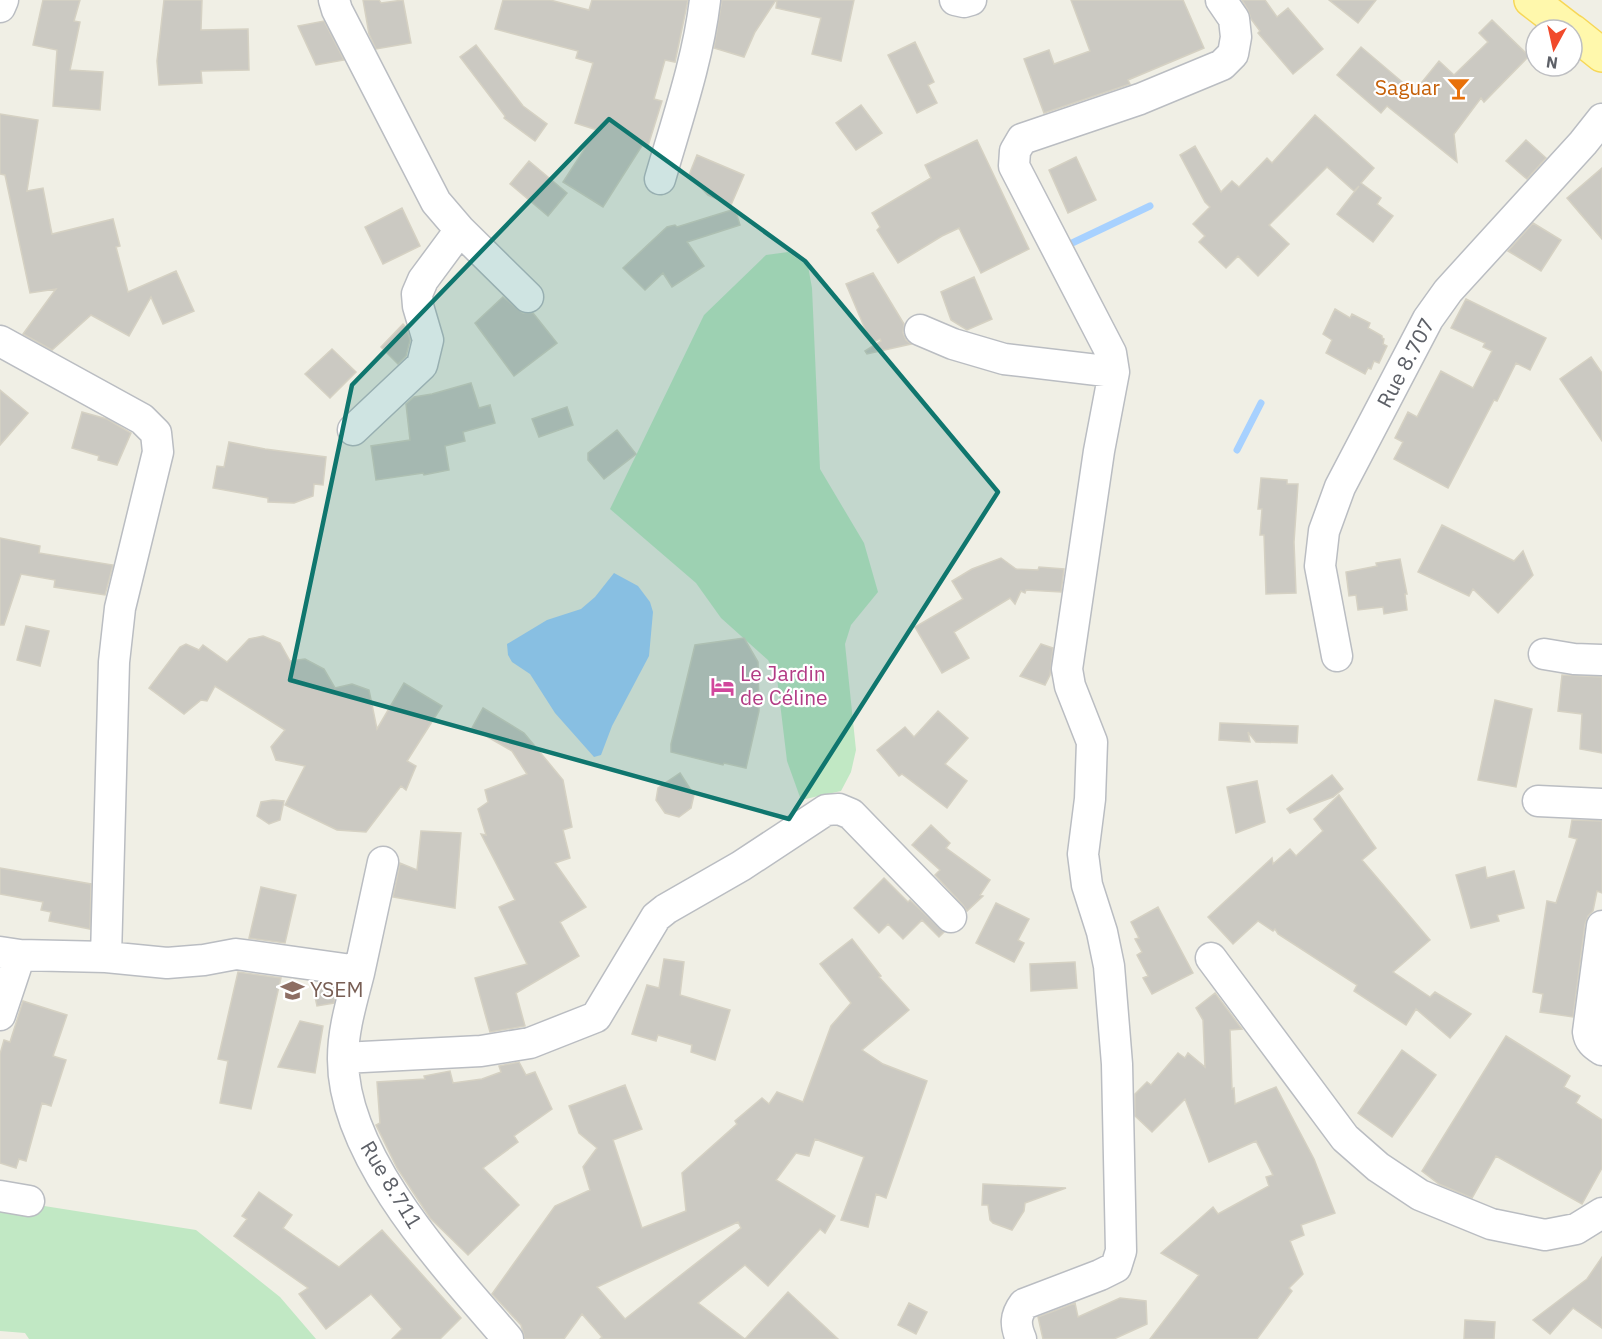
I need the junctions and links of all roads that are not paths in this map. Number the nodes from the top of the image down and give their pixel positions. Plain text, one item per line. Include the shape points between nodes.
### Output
1 (3, 0) edge
2 (334, 0) edge
3 (705, 0) edge
4 (955, 0) edge
5 (971, 0) edge
6 (1221, 0) edge
7 (1531, 0) edge
8 (0, 7) edge
9 (1554, 18) edge
10 (1584, 41) edge
11 (1602, 55) edge
12 (1602, 119) edge
13 (660, 179) dead end
14 (460, 230) junction
15 (528, 297) dead end
16 (920, 330) dead end
17 (0, 341) edge
18 (1114, 372) junction
19 (353, 430) dead end
20 (1544, 654) dead end
21 (1337, 656) dead end
22 (1602, 660) edge
23 (1538, 801) dead end
24 (1602, 804) edge
25 (383, 862) dead end
26 (951, 917) dead end
27 (1602, 926) edge
28 (10, 954) edge
29 (106, 957) junction
30 (1211, 958) dead end
31 (359, 971) junction
32 (0, 1015) edge
33 (1602, 1050) edge
34 (343, 1058) junction
35 (1602, 1213) edge
36 (508, 1339) edge
37 (1022, 1339) edge

1 - 8 street
2 - 14 street via 436,202
3 - 13 street via 690,72
4 - 5 street
6 - 18 street via 1234,19 1236,37 1233,54 1222,65 1140,99 1022,139 1015,151 1014,166 1111,353
7 - 9 main road
10 - 11 main road
12 - 21 street, Rue 8.707 via 1448,291 1428,319 1340,487 1324,531 1320,566
14 - 15 street
14 - 19 street via 417,294 428,340 422,365
16 - 18 street via 1004,359
17 - 29 street via 142,419 156,433 158,452 120,608 114,662
18 - 37 street via 1067,669 1092,742 1083,854 1087,885 1109,966 1117,1064 1120,1251 1116,1267 1024,1304 1016,1314
20 - 22 street
23 - 24 street
25 - 31 street, Rue 8.711
26 - 34 street via 851,814 839,809 826,810 656,917 596,1017 530,1043 481,1051
27 - 33 street via 1588,1032 1589,1039
28 - 29 street
28 - 32 street
29 - 31 street via 167,963 236,954
30 - 35 street via 1345,1138 1420,1196 1491,1224 1545,1235 1576,1229
31 - 34 street, Rue 8.711 via 346,1025
34 - 36 street, Rue 8.711 via 346,1095 381,1177 432,1250

